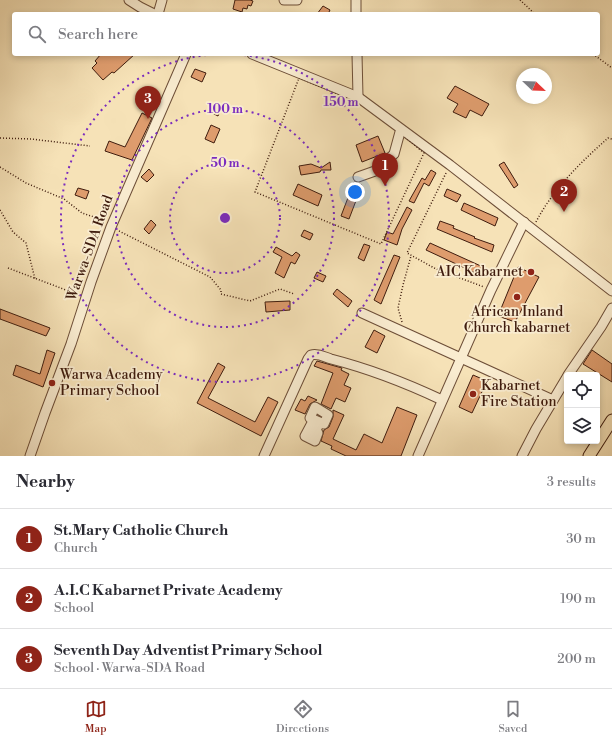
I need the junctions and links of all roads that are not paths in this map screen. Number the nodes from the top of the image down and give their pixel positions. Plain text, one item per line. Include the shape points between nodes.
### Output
1 (129, 0) edge
2 (162, 0) edge
3 (284, 0) edge
4 (297, 0) edge
5 (356, 0) edge
6 (150, 12) edge
7 (159, 12) edge
8 (356, 12) edge
9 (185, 56) edge
10 (257, 56) edge
11 (357, 56) edge
12 (358, 97) junction
13 (400, 132) road end
14 (358, 177) dead end
15 (524, 222) junction
16 (612, 291) edge
17 (612, 308) edge
18 (362, 313) dead end
19 (462, 359) junction
20 (571, 372) edge
21 (564, 382) edge
22 (442, 400) junction
23 (553, 400) junction
24 (612, 420) edge
25 (30, 456) edge
26 (264, 456) edge
27 (418, 456) edge
28 (522, 456) edge
29 (589, 456) edge

1 - 6 street
2 - 7 street
3 - 4 street
5 - 8 street
9 - 25 street, Warwa-SDA Road via 111,227
10 - 12 street
11 - 12 street
12 - 15 street
13 - 14 street via 394,154 375,171
15 - 16 street
15 - 19 street via 491,290
17 - 20 street
18 - 19 street
19 - 22 street
19 - 23 street
21 - 23 street
22 - 26 street via 368,370 318,354 311,355
22 - 27 street
23 - 28 street
24 - 29 main road

